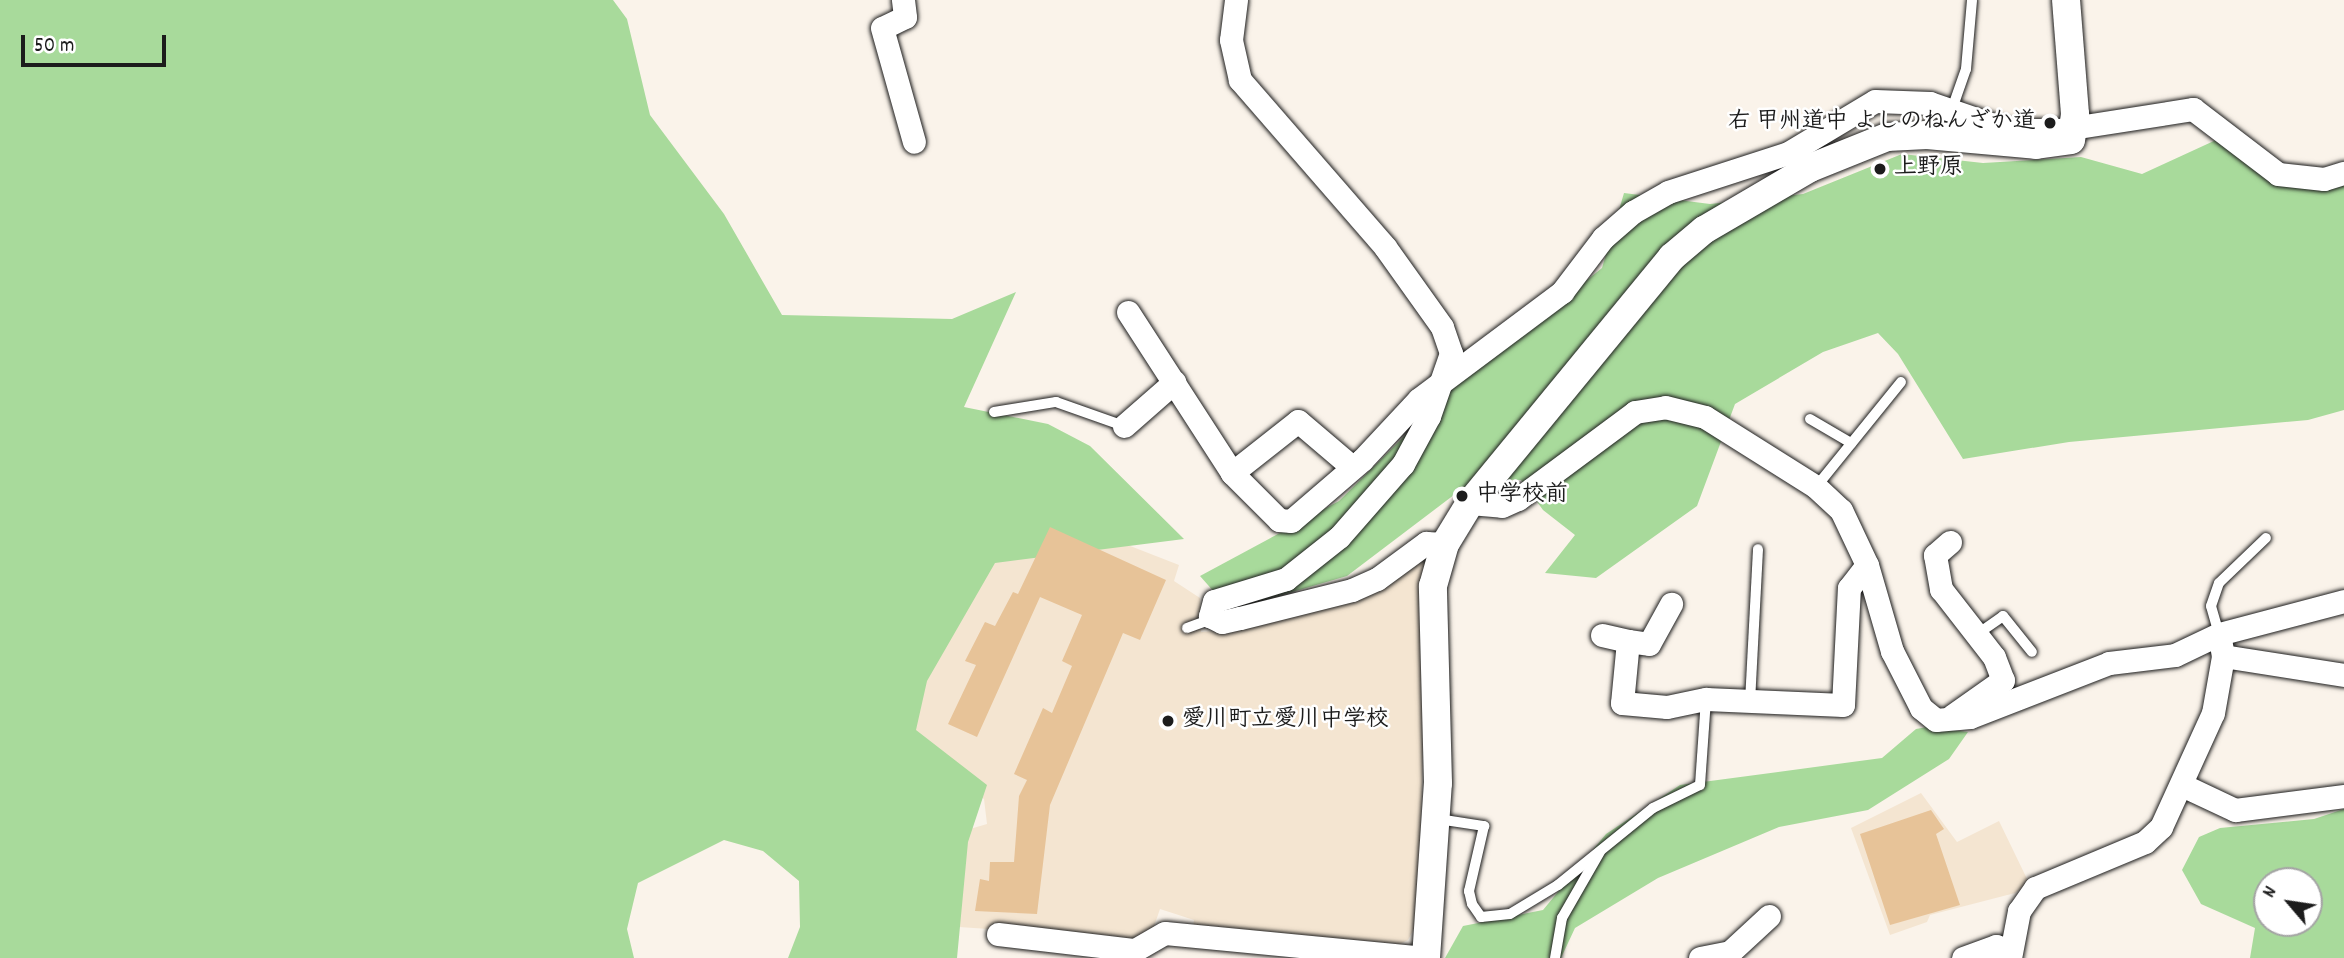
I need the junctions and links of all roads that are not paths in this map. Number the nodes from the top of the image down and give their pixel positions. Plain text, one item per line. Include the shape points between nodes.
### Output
1 (902, 0) edge
2 (1236, 0) edge
3 (1972, 0) edge
4 (2066, 0) edge
5 (1952, 109) junction
6 (2075, 128) junction
7 (915, 142) dead end
8 (2344, 173) edge
9 (1128, 312) dead end
10 (1446, 377) junction
11 (1174, 382) junction
12 (1901, 382) dead end
13 (994, 411) dead end
14 (1810, 419) dead end
15 (1124, 426) joint
16 (1851, 443) junction
17 (1352, 467) junction
18 (1232, 473) junction
19 (1816, 487) junction
20 (1470, 503) junction
21 (2266, 538) dead end
22 (1950, 542) dead end
23 (1445, 544) junction
24 (1758, 549) dead end
25 (1867, 565) junction
26 (2344, 601) edge
27 (1671, 604) dead end
28 (1212, 619) junction
29 (1187, 628) dead end
30 (1602, 635) dead end
31 (1976, 635) junction
32 (1628, 641) junction
33 (2221, 645) junction
34 (2032, 652) dead end
35 (2344, 675) edge
36 (1706, 699) junction
37 (1751, 702) junction
38 (1949, 721) junction
39 (2182, 785) junction
40 (2344, 796) edge
41 (1436, 819) junction
42 (1600, 852) junction
43 (1769, 916) dead end
44 (999, 934) dead end
45 (2010, 955) edge
46 (1425, 958) edge
47 (1555, 958) edge
48 (1700, 958) edge
49 (1964, 958) edge

1 - 7 street via 905,16 882,28
2 - 10 street via 1231,40 1240,80 1385,247 1434,316 1451,353
3 - 5 lane via 1966,69
4 - 6 street
5 - 6 street via 1999,129
5 - 10 street via 1909,99 1875,101 1788,153 1653,200 1603,238 1562,292
6 - 8 street via 2193,108 2278,174 2324,179
6 - 20 street via 2063,144 1927,135 1879,139 1810,169 1704,230 1672,257
9 - 11 street
10 - 17 street
10 - 28 street via 1403,464 1332,544 1286,579 1214,601
11 - 15 street
11 - 18 street
12 - 16 lane
13 - 15 lane via 1056,402
14 - 16 lane
16 - 19 lane
17 - 18 street via 1298,421
17 - 18 street via 1291,521 1279,520
19 - 20 street via 1705,417 1650,407 1616,422 1518,499 1502,506
19 - 25 street via 1841,510
20 - 23 street
21 - 33 lane via 2219,583 2211,607
22 - 31 street via 1935,555 1941,589
23 - 28 street via 1426,543 1377,579 1352,590 1240,618
23 - 41 street via 1433,586 1439,696
24 - 37 lane
25 - 37 street via 1849,588 1843,705
25 - 38 street via 1892,651 1918,703 1936,720
26 - 33 street
27 - 32 street via 1649,644
28 - 29 lane
30 - 32 street
31 - 34 lane via 2003,616
31 - 38 street via 2003,680
32 - 36 street via 1622,703 1667,707
33 - 35 street
33 - 38 street via 2109,663
33 - 39 street via 2213,713
36 - 37 street
36 - 42 lane via 1700,785 1653,808
39 - 40 street via 2235,810
39 - 45 street via 2161,827 2145,842 2035,888 2019,911
41 - 42 lane via 1484,826 1469,891 1481,916 1493,919 1532,904
41 - 46 street
42 - 47 lane via 1562,918
43 - 48 street via 1730,952
44 - 46 street via 1051,946 1135,950 1164,933
45 - 49 street via 1996,946

